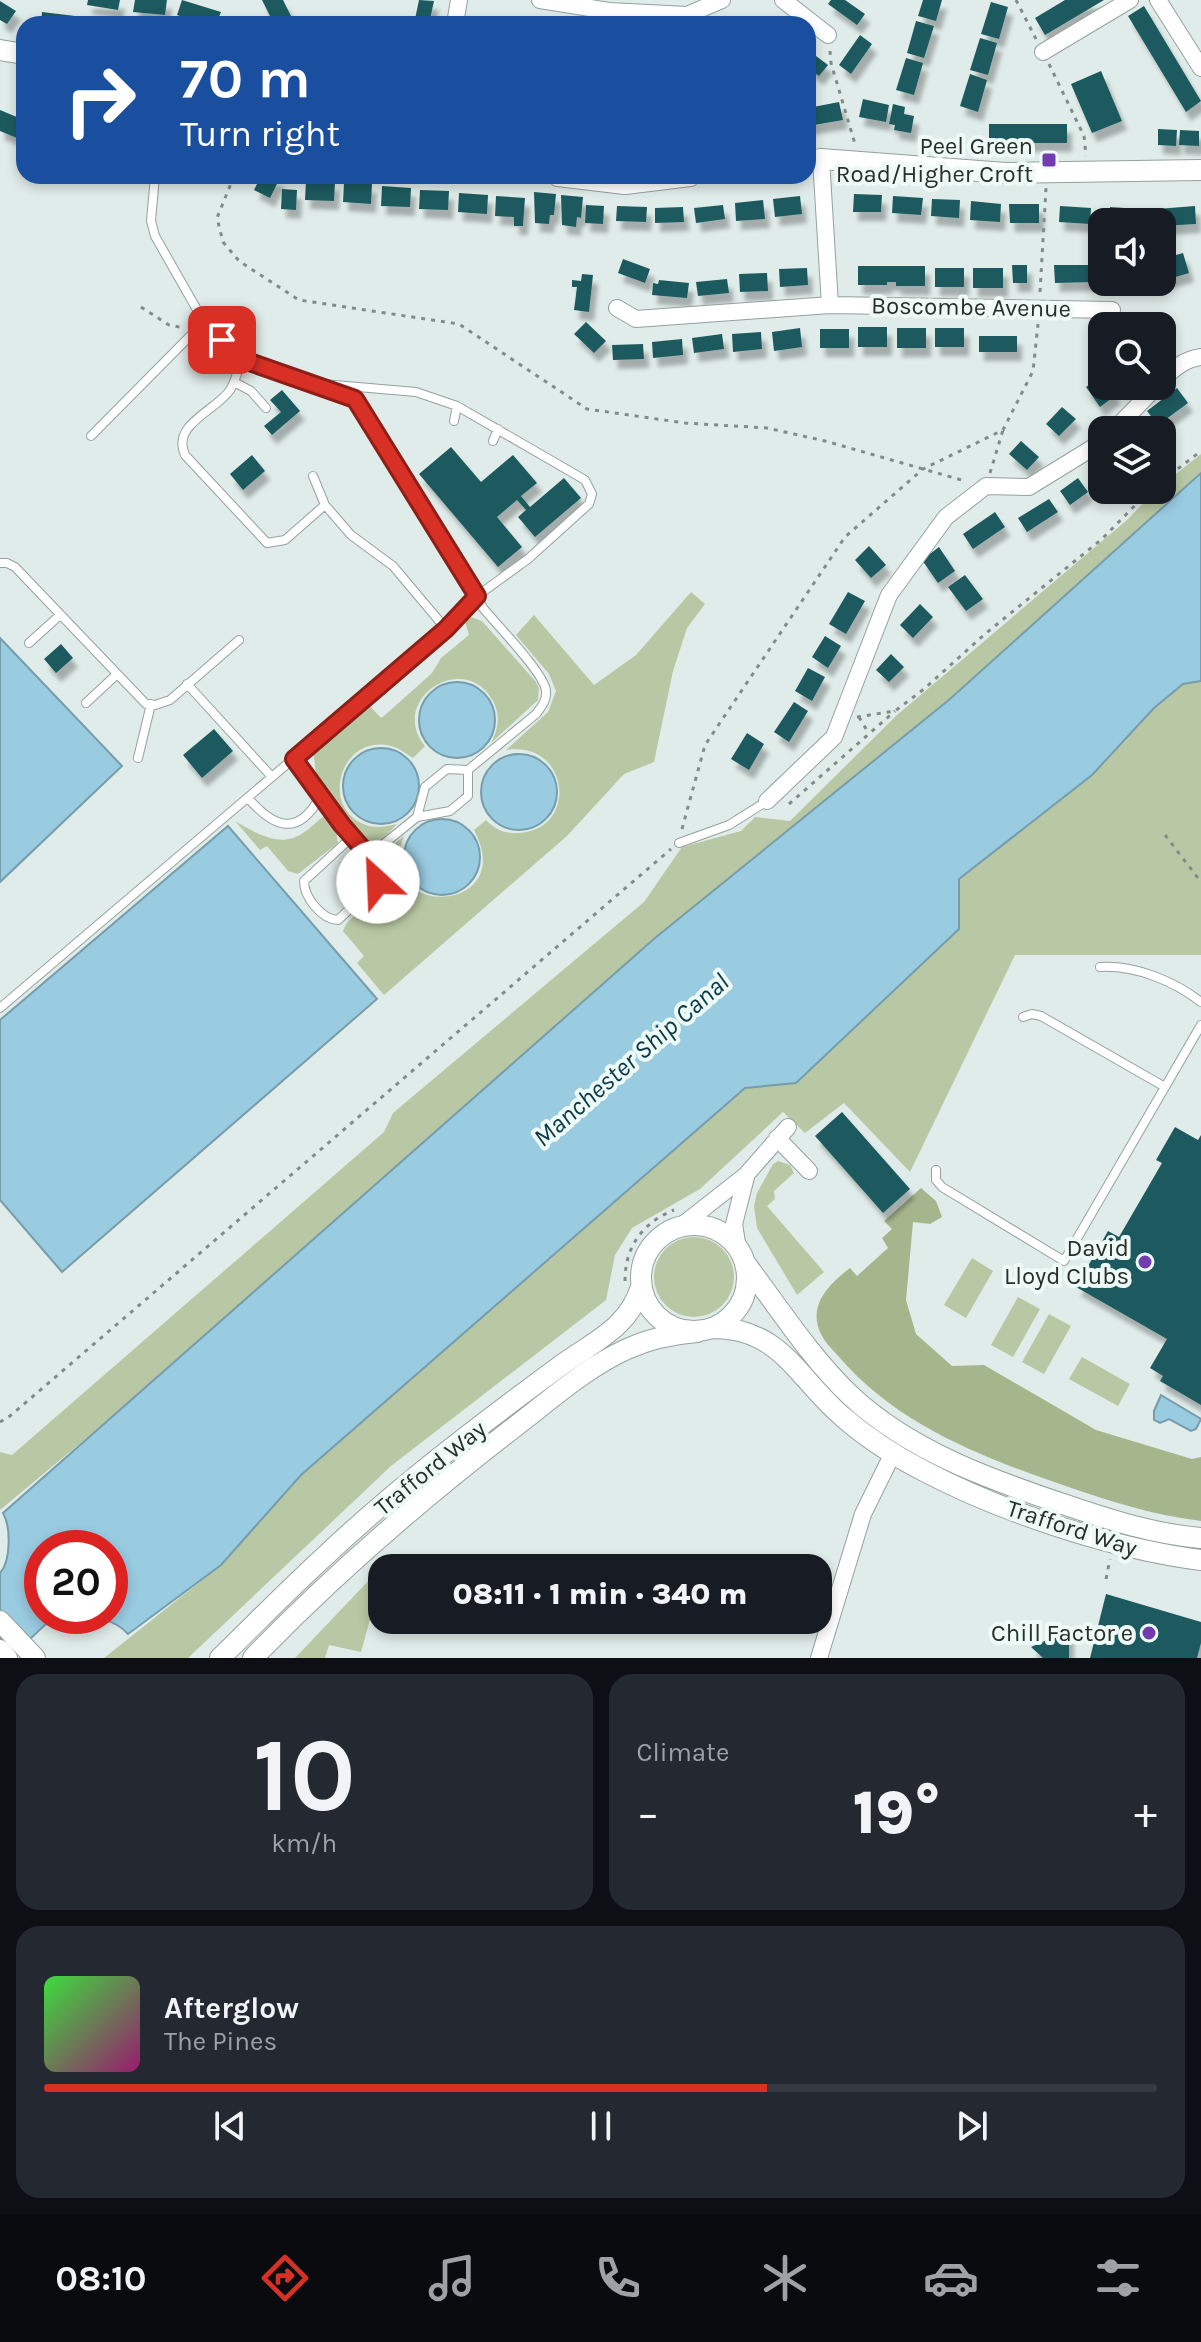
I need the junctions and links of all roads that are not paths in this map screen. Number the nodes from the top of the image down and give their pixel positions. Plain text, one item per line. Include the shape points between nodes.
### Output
1 (540, 0) edge
2 (722, 0) edge
3 (783, 0) edge
4 (1130, 0) edge
5 (1158, 0) edge
6 (610, 5) edge
7 (804, 16) edge
8 (816, 26) edge
9 (828, 35) road end
10 (1043, 52) road end
11 (1201, 68) edge
12 (816, 160) edge
13 (816, 170) edge
14 (1201, 170) edge
15 (154, 184) edge
16 (830, 305) junction
17 (617, 308) dead end
18 (1112, 310) dead end
19 (204, 322) junction
20 (1201, 357) edge
21 (241, 359) junction
22 (1176, 368) edge
23 (234, 382) junction
24 (311, 383) junction
25 (1143, 400) edge
26 (457, 406) junction
27 (266, 408) dead end
28 (1128, 416) edge
29 (454, 421) dead end
30 (498, 429) junction
31 (91, 436) dead end
32 (493, 441) dead end
33 (1088, 451) edge
34 (313, 476) dead end
35 (325, 505) junction
36 (0, 563) edge
37 (477, 596) junction
38 (60, 615) junction
39 (446, 629) junction
40 (239, 640) dead end
41 (29, 643) dead end
42 (116, 675) junction
43 (187, 684) junction
44 (86, 703) dead end
45 (151, 704) junction
46 (138, 758) dead end
47 (294, 759) junction
48 (468, 770) junction
49 (272, 777) junction
50 (320, 797) junction
51 (248, 798) junction
52 (767, 801) joint
53 (417, 817) junction
54 (352, 837) junction
55 (679, 843) road end
56 (369, 856) junction
57 (1100, 967) dead end
58 (1201, 1002) edge
59 (0, 1008) edge
60 (1023, 1017) dead end
61 (1201, 1025) edge
62 (1165, 1087) junction
63 (936, 1170) dead end
64 (809, 1171) dead end
65 (746, 1175) junction
66 (681, 1226) junction
67 (742, 1256) junction
68 (641, 1287) junction
69 (705, 1330) junction
70 (893, 1453) junction
71 (1201, 1538) edge
72 (1201, 1560) edge
73 (0, 1621) edge
74 (0, 1650) edge
75 (33, 1656) edge
76 (7, 1658) edge
77 (220, 1658) edge
78 (253, 1658) edge
79 (819, 1658) edge

1 - 6 street
2 - 6 street via 687,15
3 - 7 street
4 - 10 street
5 - 11 street
8 - 9 street
12 - 14 street via 1005,173
13 - 16 street
15 - 19 lane via 155,236
16 - 17 street, Boscombe Avenue via 636,319
16 - 18 street, Boscombe Avenue
19 - 21 lane
19 - 31 lane
20 - 22 street
21 - 23 lane
21 - 24 lane
23 - 27 lane
23 - 35 lane via 183,435 185,455 267,543 285,540
24 - 26 lane via 416,392
24 - 37 lane via 355,399
25 - 28 street
26 - 29 lane
26 - 30 lane
30 - 32 lane
30 - 37 lane via 585,480 592,499 528,559
33 - 52 street via 1029,487 986,486 946,517 889,595 851,717
34 - 35 lane
35 - 39 lane via 351,535 393,566
36 - 38 lane via 15,567
37 - 39 lane
37 - 48 lane via 542,678 547,694 536,714
38 - 41 lane
38 - 42 lane
39 - 47 lane
40 - 43 lane
42 - 44 lane
42 - 45 lane via 136,697
43 - 45 lane via 170,700
43 - 49 lane
45 - 46 lane
47 - 49 lane
47 - 50 lane
48 - 53 lane via 447,769 425,787
48 - 53 lane via 468,796 450,811
49 - 51 lane
50 - 51 lane via 308,816 286,824 267,818
50 - 54 lane
51 - 59 lane
52 - 55 lane via 729,825
53 - 56 lane
54 - 56 lane
54 - 56 lane via 304,881 306,894 325,917 338,920 378,882 377,865
57 - 58 lane via 1142,971
60 - 62 lane via 1041,1016
61 - 62 lane
62 - 63 lane via 1064,1261 942,1187
64 - 65 street via 782,1132
65 - 66 street
65 - 67 street via 734,1224
66 - 67 street via 713,1228
66 - 68 street via 666,1232 645,1255
67 - 69 street via 745,1295 726,1321
67 - 71 street, Trafford Way via 815,1358 890,1427 925,1448 1040,1496 1148,1530
68 - 69 street via 645,1302 667,1325
68 - 77 street, Trafford Way via 635,1305 613,1330 403,1488
69 - 70 street, Trafford Way via 734,1328 755,1334 778,1350 841,1416
69 - 78 street, Trafford Way via 647,1342 594,1368 454,1473 346,1566
70 - 72 street, Trafford Way via 1007,1508 1114,1543
70 - 79 street via 863,1514
73 - 75 street
74 - 76 street

